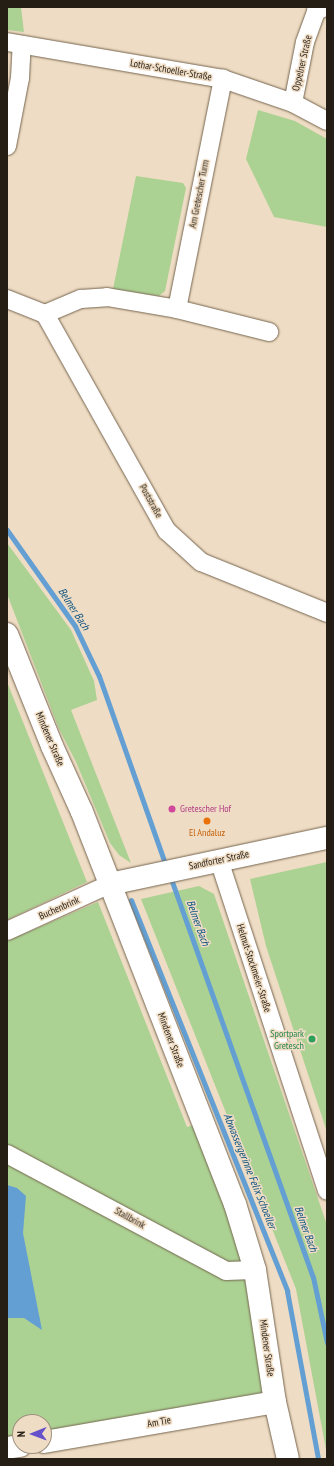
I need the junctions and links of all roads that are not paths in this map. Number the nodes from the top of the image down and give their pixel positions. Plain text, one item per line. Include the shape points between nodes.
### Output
1 (325, 7) edge
2 (14, 43) edge
3 (223, 79) junction
4 (293, 103) junction
5 (327, 121) edge
6 (7, 146) edge
7 (7, 299) edge
8 (177, 309) junction
9 (45, 314) junction
10 (269, 332) dead end
11 (327, 613) edge
12 (7, 634) edge
13 (327, 838) edge
14 (219, 860) junction
15 (110, 884) junction
16 (7, 931) edge
17 (7, 1154) edge
18 (327, 1191) edge
19 (255, 1270) junction
20 (275, 1402) junction
21 (52, 1441) edge
22 (288, 1459) edge

1 - 4 street, Oppelner Straße via 316,11 305,42
2 - 3 street, Lothar-Schoeller-Straße
2 - 6 street via 20,78
3 - 4 street, Lothar-Schoeller-Straße
3 - 8 street, Am Gretescher Turm
4 - 5 street, Lothar-Schoeller-Straße
7 - 9 street
8 - 9 street via 108,297 81,299
8 - 10 street
9 - 11 street, Poststraße via 167,531 201,562
12 - 15 main road, Mindener Straße
13 - 14 main road, Sandforter Straße
14 - 15 main road, Sandforter Straße
14 - 18 street, Helmut-Stockmeier-Straße
15 - 16 street, Buchenbrink
15 - 19 main road, Mindener Straße via 235,1204
17 - 19 street, Stallbrink via 226,1271
19 - 20 main road, Mindener Straße
20 - 21 main road, Am Tie
20 - 22 main road, Mindener Straße

